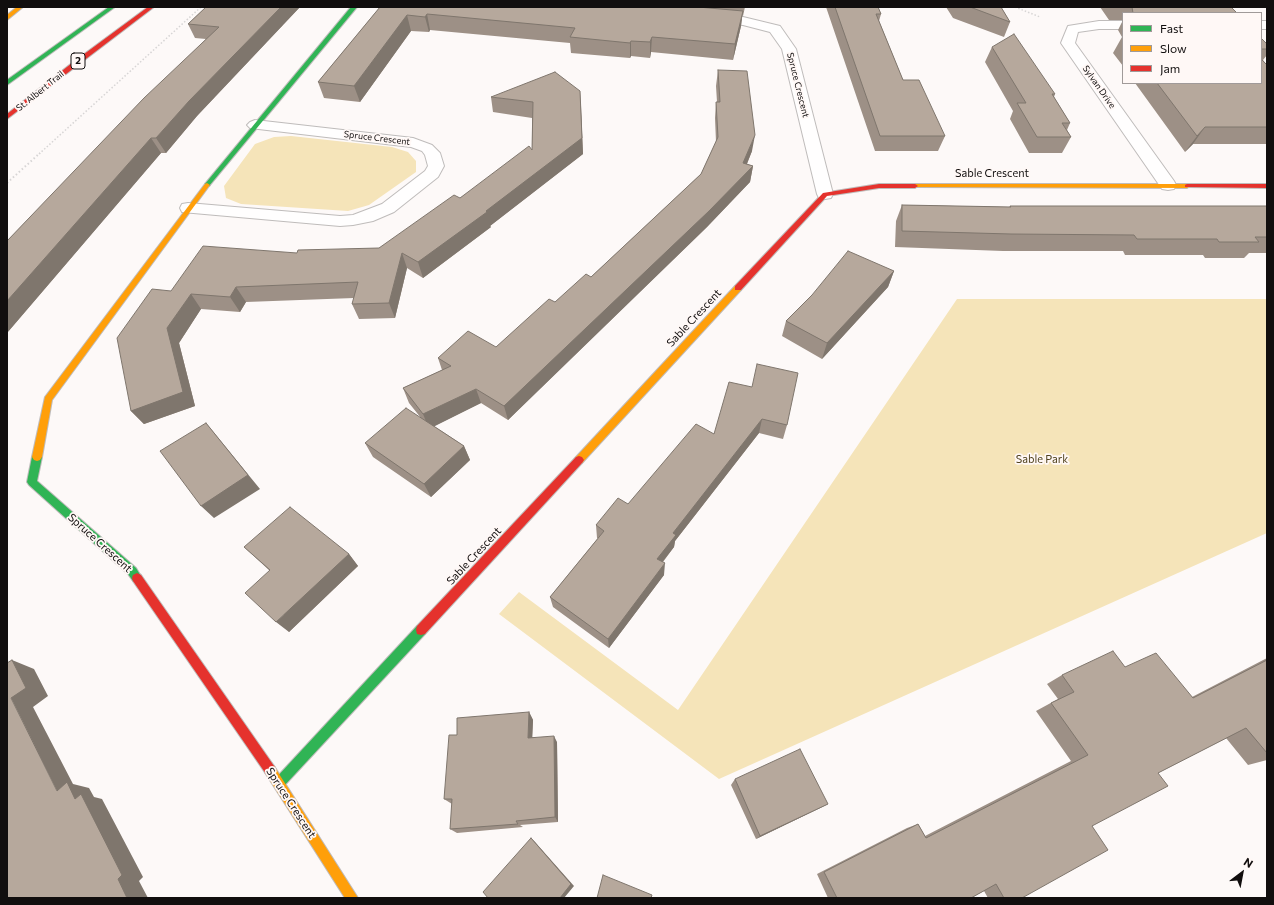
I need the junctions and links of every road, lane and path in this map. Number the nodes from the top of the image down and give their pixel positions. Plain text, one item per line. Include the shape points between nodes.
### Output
1 (20, 7) edge
2 (112, 7) edge
3 (151, 7) edge
4 (201, 7) edge
5 (354, 7) edge
6 (1015, 7) edge
7 (1040, 16) dead end
8 (697, 17) edge
9 (7, 18) edge
10 (1122, 25) edge
11 (7, 83) edge
12 (7, 117) edge
13 (255, 125) junction
14 (7, 183) edge
15 (1168, 185) junction
16 (1267, 186) edge
17 (825, 194) junction
18 (188, 208) junction
19 (279, 783) junction
20 (352, 898) edge

1 - 9 street
2 - 11 street, 2
3 - 12 street, St. Albert Trail / 2
4 - 14 path
5 - 13 street, Spruce Crescent
6 - 7 path
8 - 17 street, Spruce Crescent via 743,21 775,29 789,49
10 - 15 street, Sylvan Drive via 1073,29 1068,43
13 - 18 street, Spruce Crescent
13 - 18 street, Spruce Crescent via 413,143 427,148 432,153 436,166 432,174 388,208 354,220 340,221
15 - 16 street, Sable Crescent
15 - 17 street, Sable Crescent via 879,186
17 - 19 street, Sable Crescent
18 - 19 street, Spruce Crescent via 48,399 32,482 132,571
19 - 20 street, Spruce Crescent

